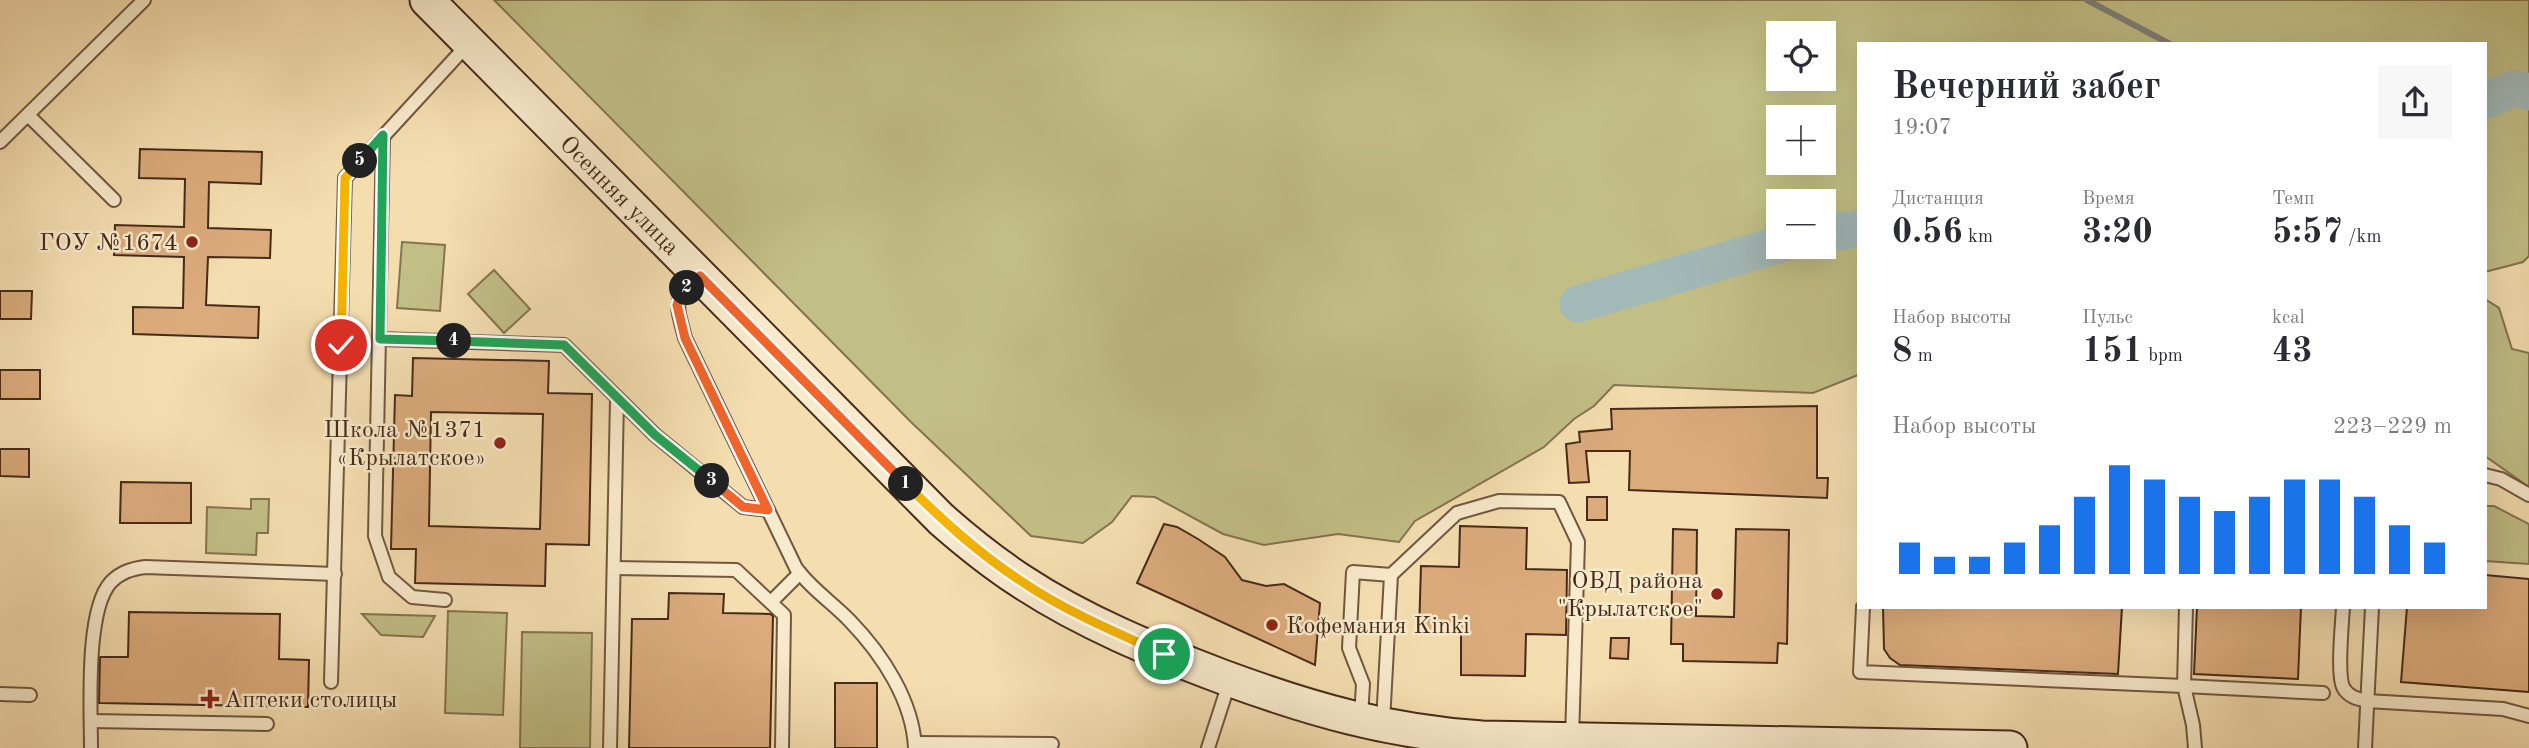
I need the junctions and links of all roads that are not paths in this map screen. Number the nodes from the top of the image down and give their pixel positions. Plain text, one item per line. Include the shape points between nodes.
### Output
1 (144, 0) edge
2 (427, 0) edge
3 (469, 43) junction
4 (28, 115) junction
5 (383, 135) junction
6 (0, 142) edge
7 (114, 200) dead end
8 (700, 276) junction
9 (380, 339) junction
10 (617, 399) junction
11 (2487, 476) edge
12 (2529, 495) edge
13 (768, 510) junction
14 (614, 568) junction
15 (800, 573) junction
16 (335, 574) junction
17 (1391, 575) junction
18 (445, 600) dead end
19 (771, 602) junction
20 (1863, 609) edge
21 (2186, 609) edge
22 (2343, 609) edge
23 (2372, 609) edge
24 (1230, 680) junction
25 (331, 682) dead end
26 (2183, 686) junction
27 (2323, 692) dead end
28 (0, 694) edge
29 (30, 695) dead end
30 (2367, 701) junction
31 (2529, 716) edge
32 (91, 721) junction
33 (1372, 723) junction
34 (267, 724) dead end
35 (1570, 743) edge
36 (1052, 744) dead end
37 (915, 745) edge
38 (91, 748) edge
39 (610, 748) edge
40 (782, 748) edge
41 (1208, 748) edge
42 (2010, 748) edge
43 (2195, 748) edge
44 (2365, 748) edge

1 - 4 lane
2 - 3 main road, Осенняя улица
3 - 5 lane
3 - 8 main road, Осенняя улица
4 - 6 lane
4 - 7 lane
5 - 9 lane
5 - 16 lane via 345,178
8 - 13 lane via 681,294 677,305 685,338
8 - 24 main road, Осенняя улица via 941,519 996,564 1099,625
9 - 10 lane via 564,345
9 - 18 lane via 374,536 389,578 412,597
10 - 13 lane via 743,507
10 - 14 lane
11 - 12 lane
13 - 15 lane
14 - 19 lane via 736,570
14 - 39 lane
15 - 19 lane
15 - 37 lane via 874,648 896,683 915,730
16 - 25 lane
16 - 32 lane via 127,570 109,583 94,626
17 - 33 lane
17 - 33 lane via 1353,572 1349,648
17 - 35 lane via 1457,513 1499,501 1559,502 1578,542
19 - 40 lane via 784,615
20 - 26 lane via 1860,672
21 - 26 lane
22 - 30 lane via 2344,688 2352,697
23 - 30 lane
24 - 33 main road, Осенняя улица
24 - 41 lane
26 - 27 lane
26 - 43 lane
28 - 29 lane
30 - 31 lane via 2503,709
30 - 44 lane
32 - 34 lane
32 - 38 lane
33 - 35 main road, Осенняя улица via 1448,736
35 - 42 main road, Осенняя улица
36 - 37 lane

